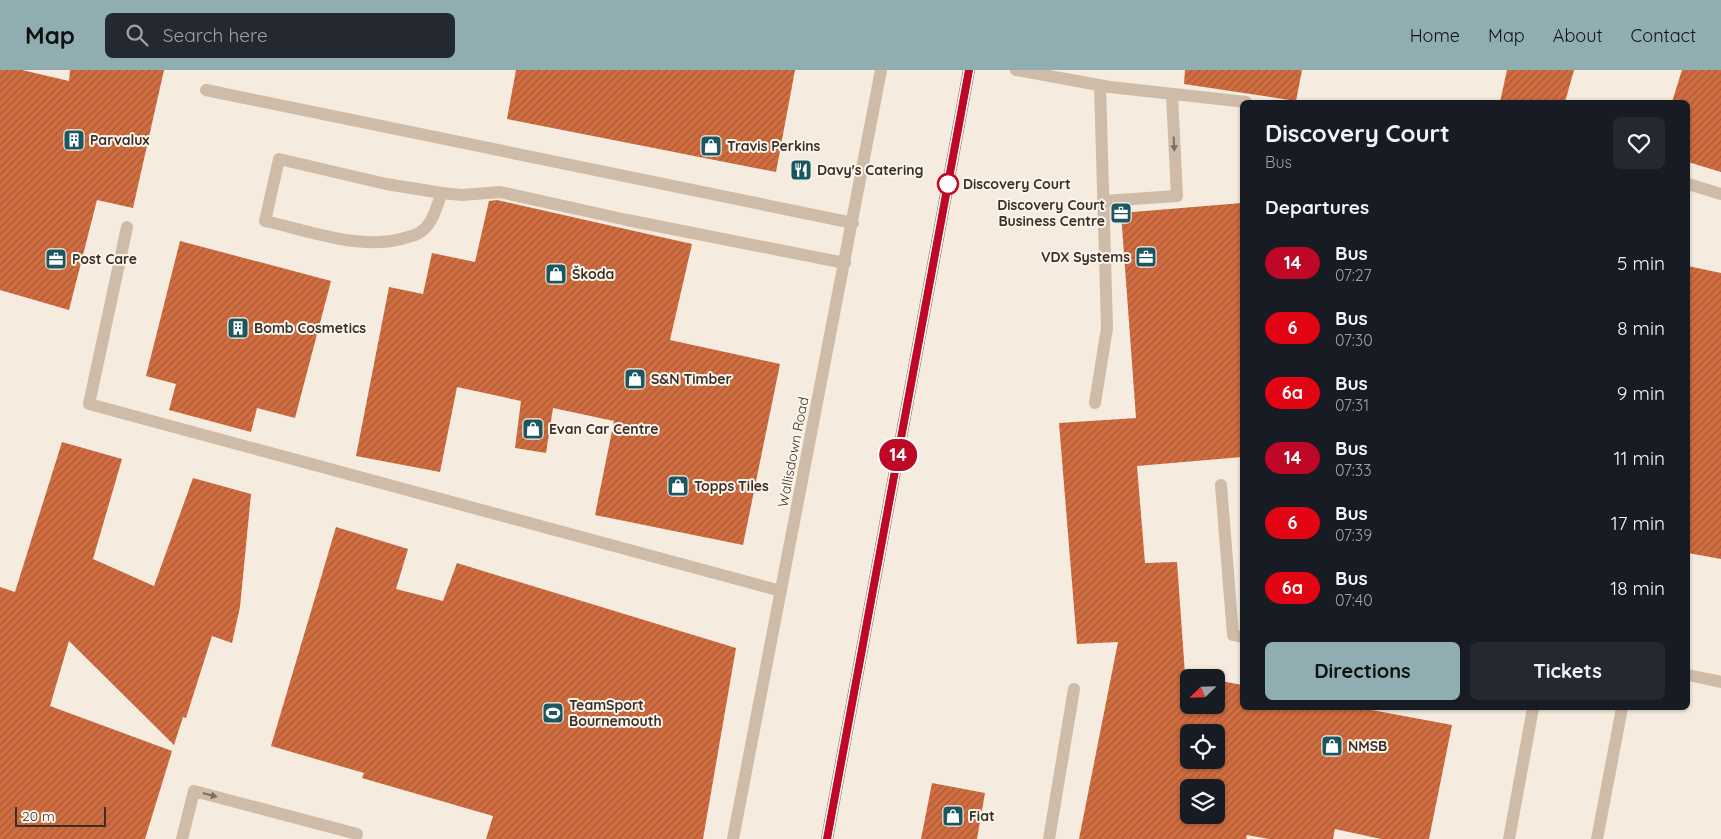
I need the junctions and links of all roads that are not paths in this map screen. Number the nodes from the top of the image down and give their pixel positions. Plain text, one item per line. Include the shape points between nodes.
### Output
1 (881, 70) edge
2 (969, 70) edge
3 (1016, 70) edge
4 (1100, 85) junction
5 (206, 90) dead end
6 (1172, 95) junction
7 (1240, 101) edge
8 (1690, 185) edge
9 (442, 194) junction
10 (1721, 194) edge
11 (1104, 201) junction
12 (853, 223) junction
13 (127, 227) dead end
14 (845, 263) junction
15 (1095, 403) dead end
16 (1221, 485) dead end
17 (781, 591) junction
18 (1240, 637) edge
19 (1690, 676) edge
20 (1721, 682) edge
21 (1074, 689) dead end
22 (1533, 710) edge
23 (1622, 710) edge
24 (182, 839) edge
25 (356, 839) edge
26 (733, 839) edge
27 (827, 839) edge
28 (1049, 839) edge
29 (1509, 839) edge
30 (1597, 839) edge

1 - 12 street, Wallisdown Road
2 - 27 main road
3 - 4 street
4 - 6 street
4 - 11 street
5 - 12 street
6 - 7 street
6 -> 11 street via 1177,196
8 - 10 street
9 - 9 street via 280,160 265,221 358,243 379,243 420,233 431,221
9 - 14 street via 500,192
11 - 15 street via 1107,328
12 - 14 street, Wallisdown Road
13 - 17 street via 89,404
14 - 17 street, Wallisdown Road
16 - 18 street via 1233,635
17 - 26 street, Wallisdown Road
19 - 20 street
21 - 28 street
22 - 29 street
23 - 30 street
24 -> 25 street via 194,791 357,834

